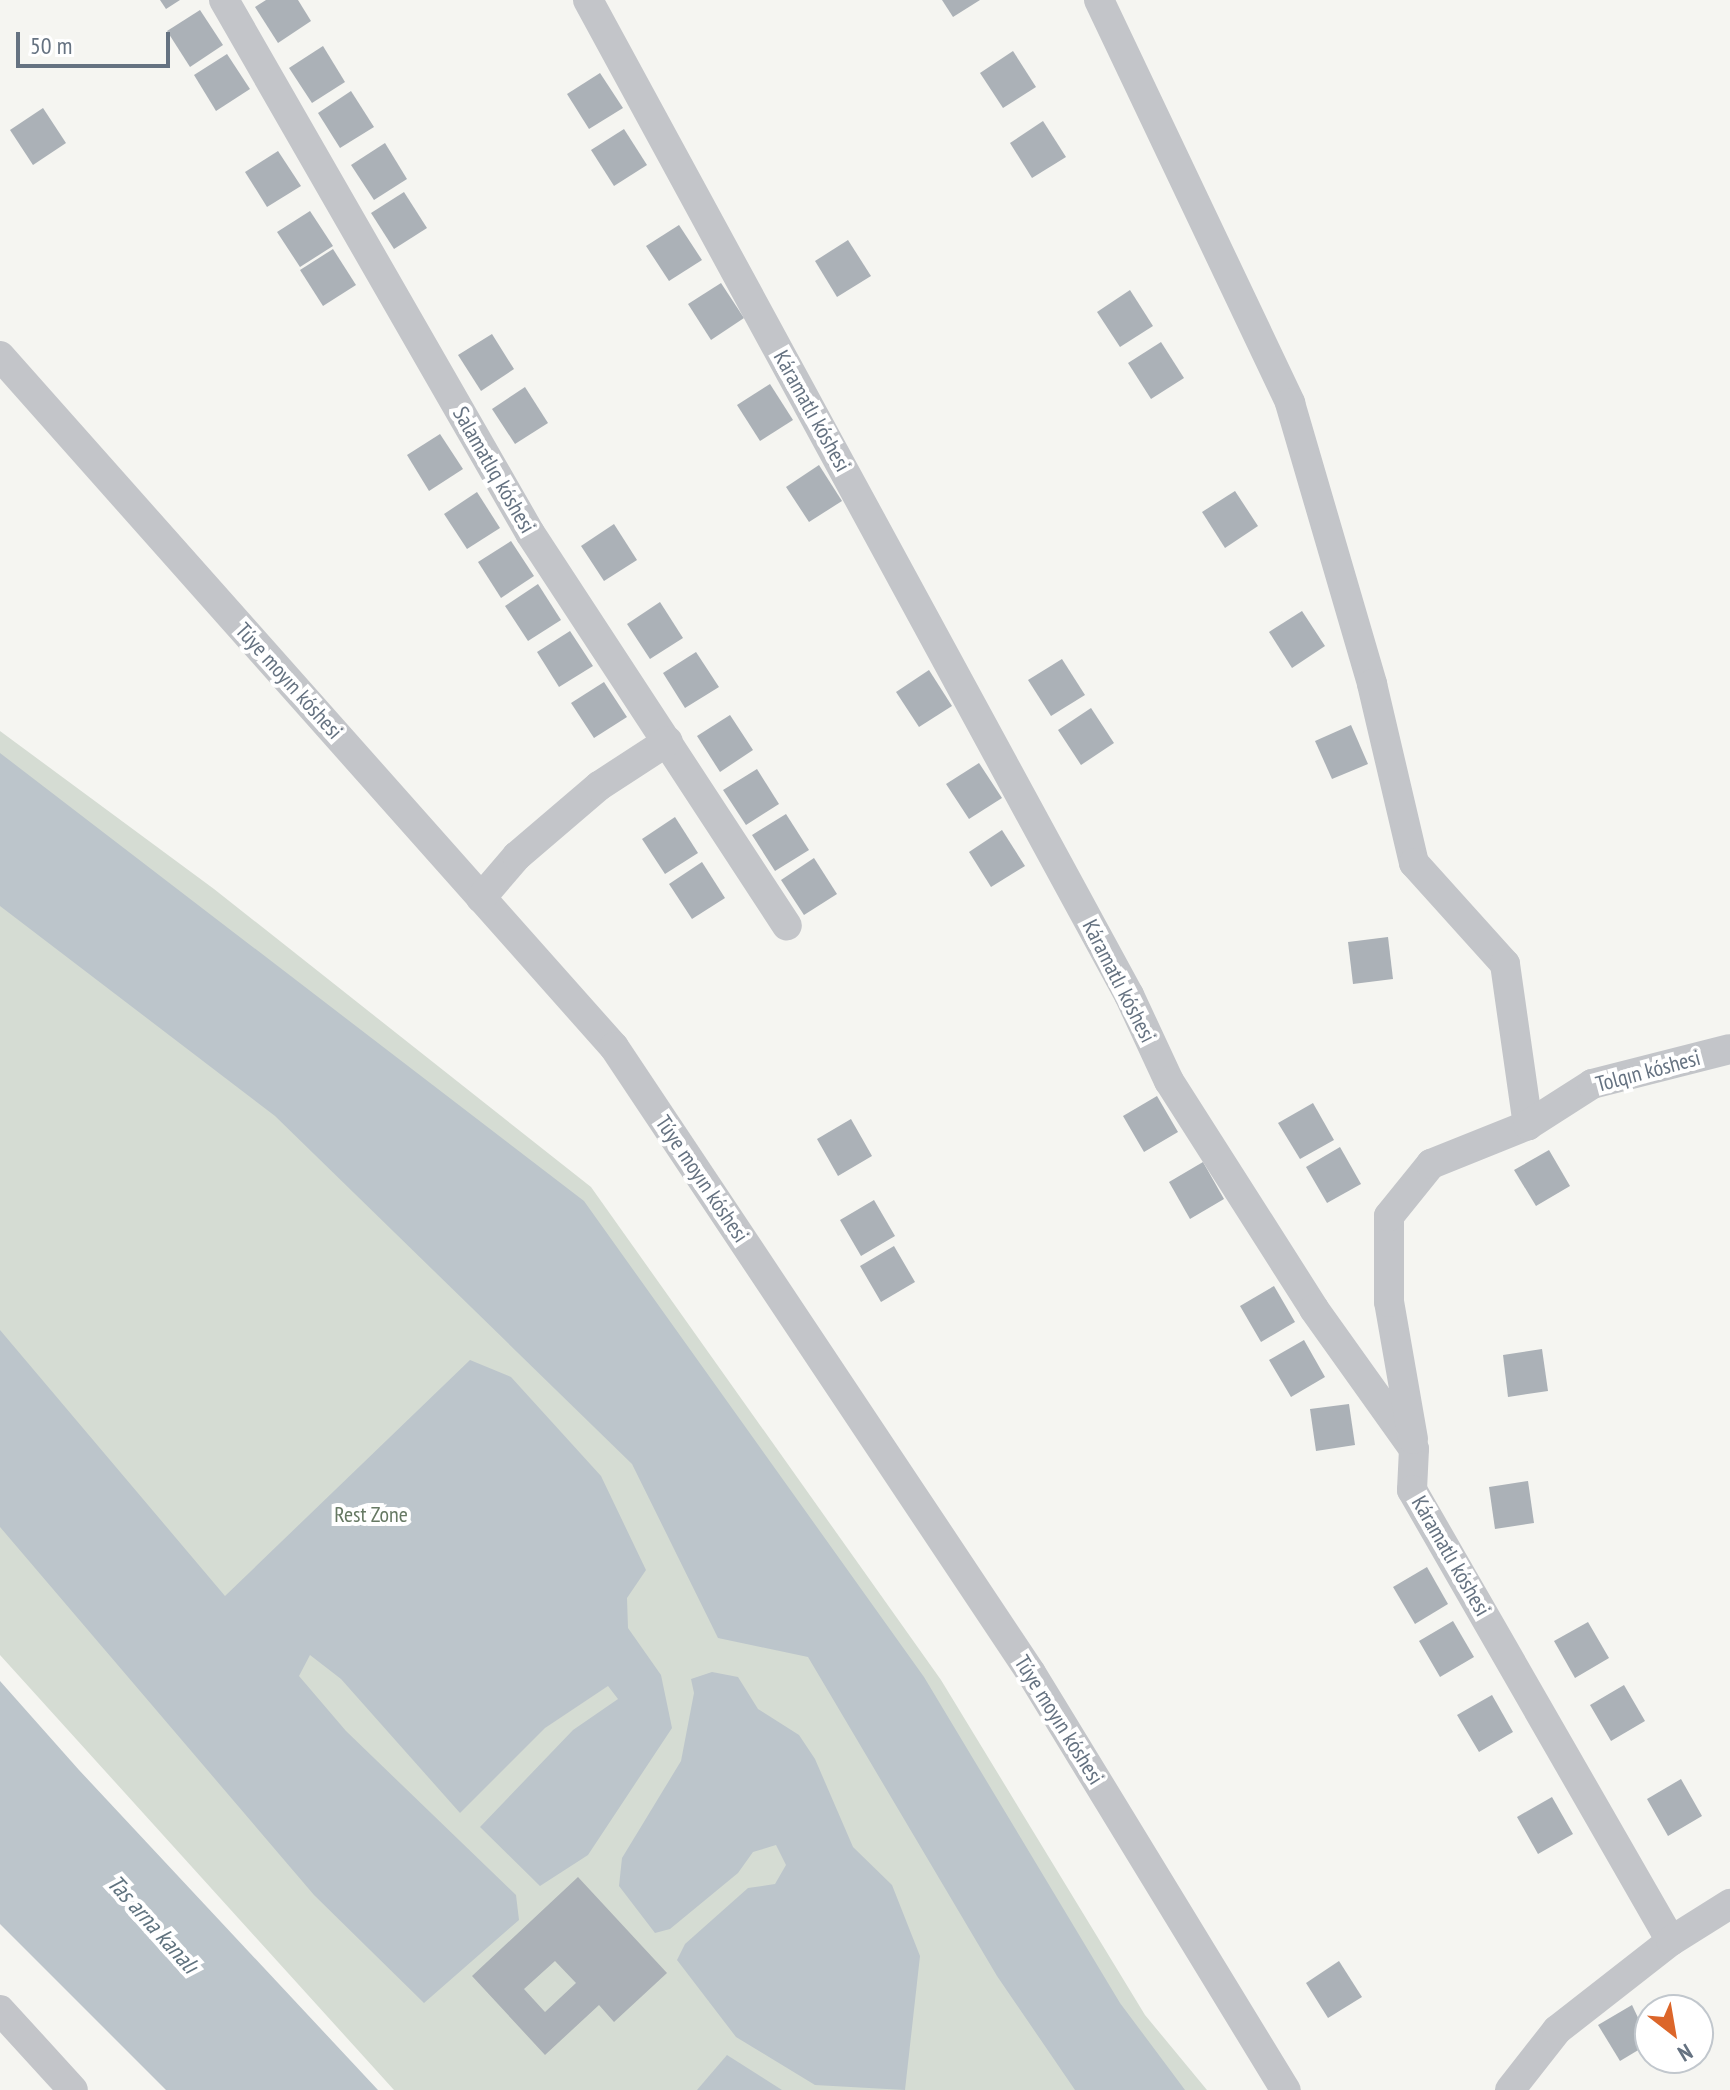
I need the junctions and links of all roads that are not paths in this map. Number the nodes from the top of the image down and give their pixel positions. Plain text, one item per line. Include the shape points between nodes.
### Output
1 (224, 0) edge
2 (588, 0) edge
3 (1099, 0) edge
4 (0, 356) edge
5 (668, 741) junction
6 (481, 898) junction
7 (787, 925) dead end
8 (1730, 1049) edge
9 (1528, 1125) junction
10 (1414, 1449) junction
11 (1730, 1904) edge
12 (1671, 1941) junction
13 (0, 2010) edge
14 (73, 2090) edge
15 (1286, 2090) edge
16 (1510, 2090) edge

1 - 5 street, Salamatlıq kóshesi via 530,533
2 - 10 street, Káramatlı kóshesi via 1129,995 1169,1081 1314,1309
3 - 9 street via 1290,403 1372,684 1414,863 1505,964
4 - 6 street, Túye moyın kóshesi
5 - 6 street via 599,786 517,856
5 - 7 street, Salamatlıq kóshesi
6 - 15 street, Túye moyın kóshesi via 614,1047 1031,1673
8 - 9 street, Tolqın kóshesi via 1592,1084
9 - 10 street, Tolqın kóshesi via 1431,1164 1389,1216 1389,1302
10 - 12 street, Káramatlı kóshesi via 1412,1490
11 - 12 street
12 - 16 street via 1557,2030
13 - 14 street

